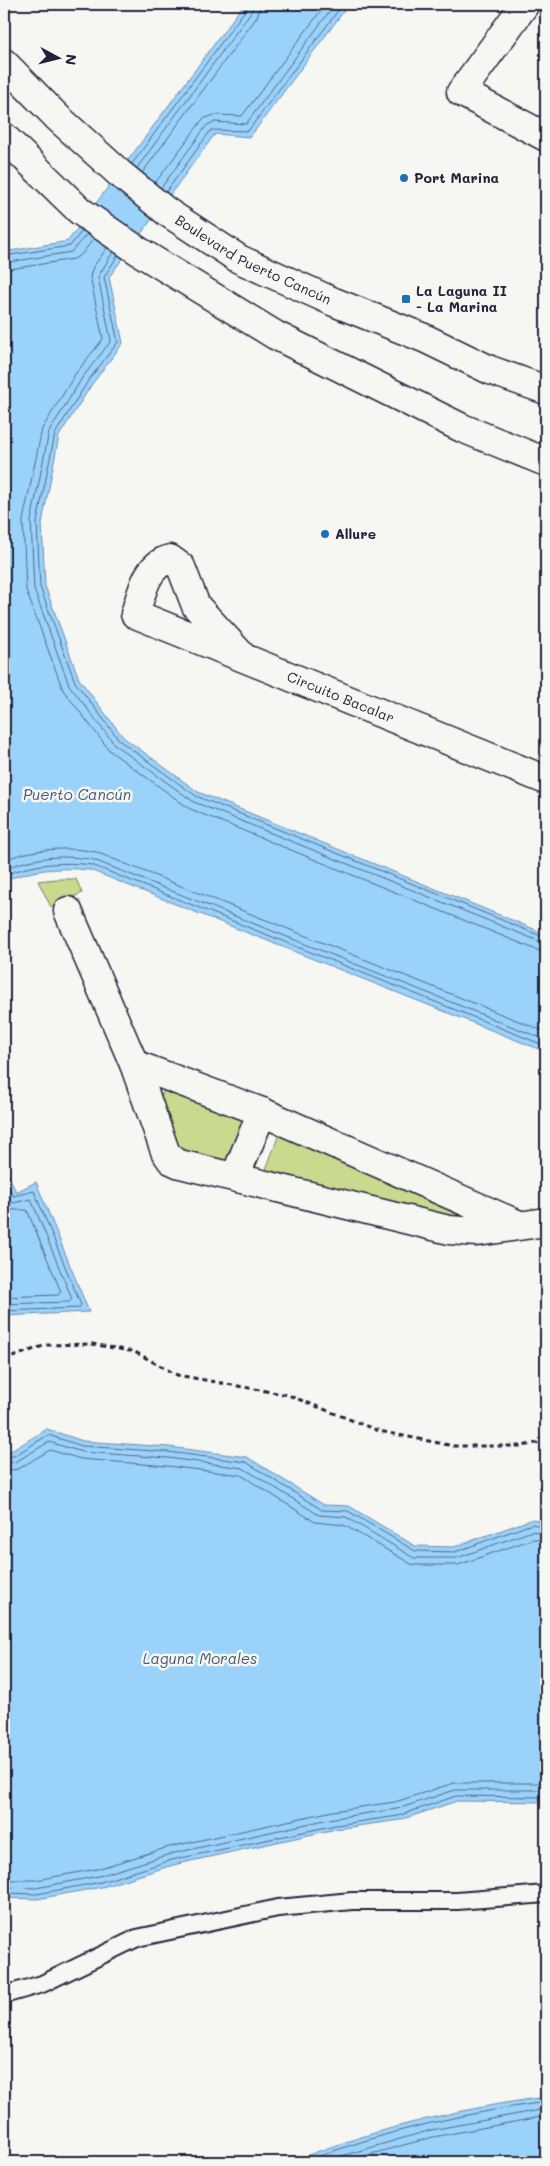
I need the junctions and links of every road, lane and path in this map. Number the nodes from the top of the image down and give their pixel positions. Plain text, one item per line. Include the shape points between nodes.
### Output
1 (525, 4) edge
2 (4, 63) edge
3 (4, 137) edge
4 (546, 137) edge
5 (546, 390) edge
6 (546, 462) edge
7 (243, 657) junction
8 (546, 780) edge
9 (68, 911) dead end
10 (134, 1064) junction
11 (262, 1112) junction
12 (235, 1177) junction
13 (546, 1222) edge
14 (517, 1224) junction
15 (4, 1360) edge
16 (546, 1441) edge
17 (546, 1894) edge
18 (4, 1995) edge

1 - 4 street via 461,92
2 - 5 street, Boulevard Puerto Cancún via 119,174 167,212 239,259 424,338 490,370
3 - 6 street via 80,212 275,335 462,428
7 - 7 street, Circuito Bacalar via 196,606 181,567 170,559 159,562 150,572 135,614
7 - 8 street, Circuito Bacalar
9 - 10 street
10 - 11 street
10 - 12 street via 164,1151 171,1160
11 - 12 street
11 - 14 street
12 - 14 street via 449,1230 477,1232
13 - 14 street
15 - 16 path via 46,1346 92,1344 135,1352 177,1375 288,1395 379,1432 454,1446 522,1446
17 - 18 lane via 457,1901 352,1901 278,1908 137,1938 42,1984

